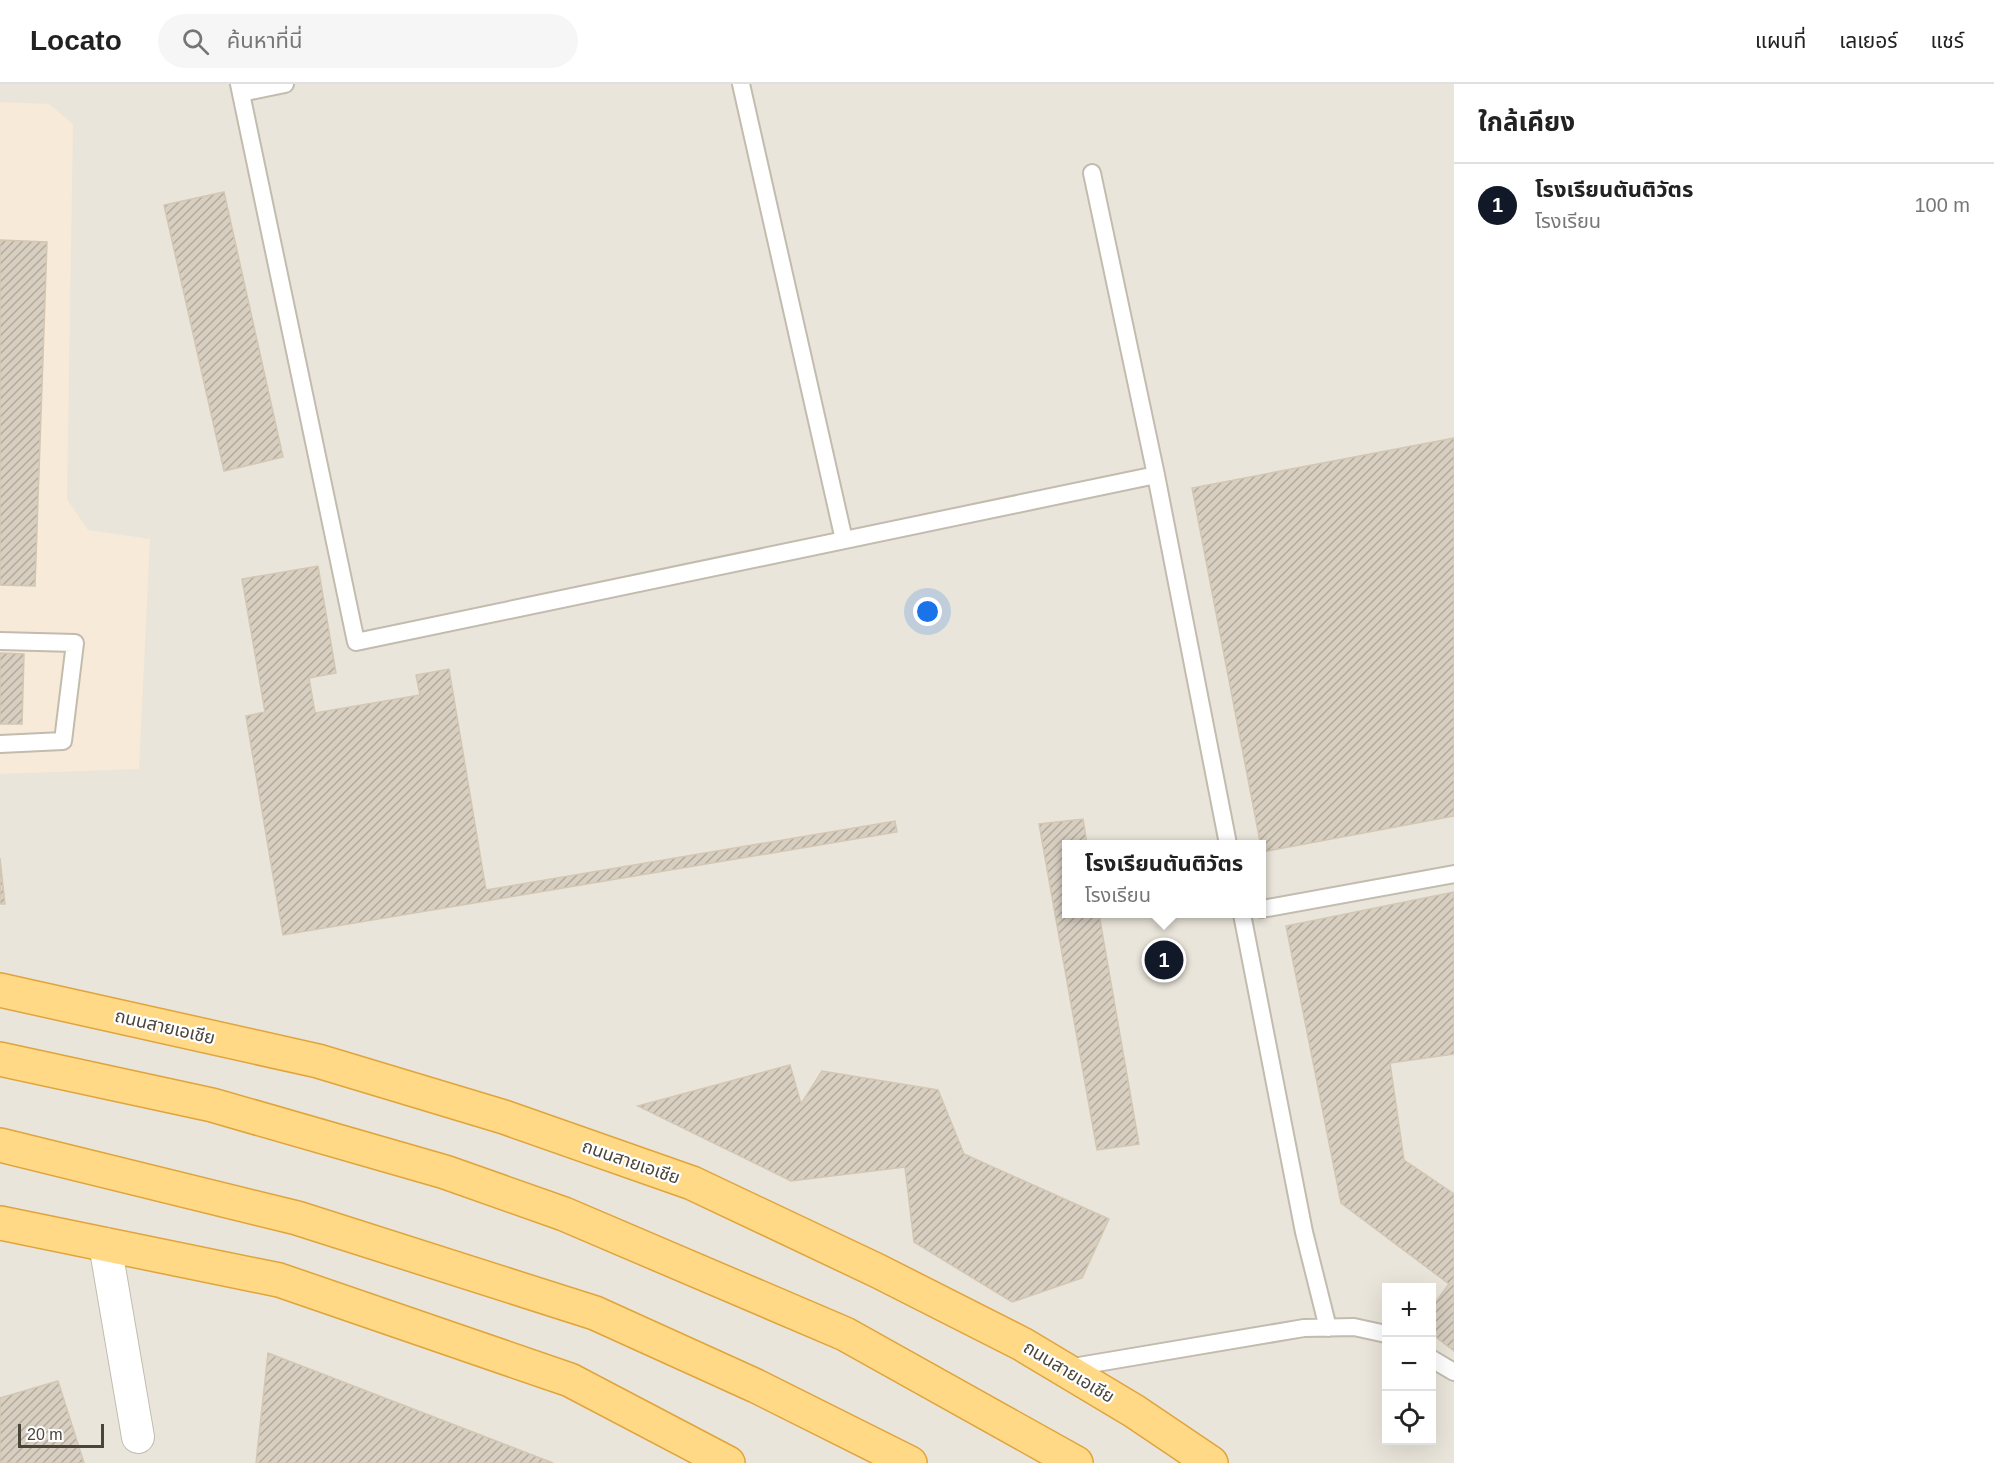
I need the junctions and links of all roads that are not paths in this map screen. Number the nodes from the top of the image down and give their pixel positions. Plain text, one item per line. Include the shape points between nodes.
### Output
1 (285, 84) edge
2 (741, 84) edge
3 (240, 88) edge
4 (1092, 173) dead end
5 (1156, 474) junction
6 (844, 540) junction
7 (0, 641) edge
8 (0, 744) edge
9 (1227, 840) edge
10 (1454, 874) edge
11 (1266, 908) edge
12 (1243, 918) edge
13 (0, 990) edge
14 (0, 1059) edge
15 (0, 1145) edge
16 (0, 1223) edge
17 (105, 1244) junction
18 (1328, 1328) junction
19 (1382, 1333) edge
20 (1436, 1362) edge
21 (1063, 1369) junction
22 (1454, 1372) edge
23 (138, 1437) dead end
24 (728, 1463) edge
25 (910, 1463) edge
26 (1076, 1463) edge
27 (1211, 1463) edge

1 - 3 lane
2 - 6 lane
3 - 6 lane via 356,642
4 - 5 lane
5 - 6 lane
5 - 9 lane
7 - 8 lane via 75,643 63,741
10 - 11 lane
12 - 18 lane via 1304,1232
13 - 21 highway, ถนนสายเอเชีย via 318,1061 504,1117 692,1183 878,1271
14 - 26 highway via 212,1105 445,1172 564,1214 845,1334
15 - 25 highway via 297,1218 595,1313 756,1386
16 - 17 highway
17 - 23 street
17 - 24 highway via 279,1280 570,1380
18 - 19 lane via 1354,1327
18 - 21 lane via 1304,1328
20 - 22 lane
21 - 27 highway, ถนนสายเอเชีย

